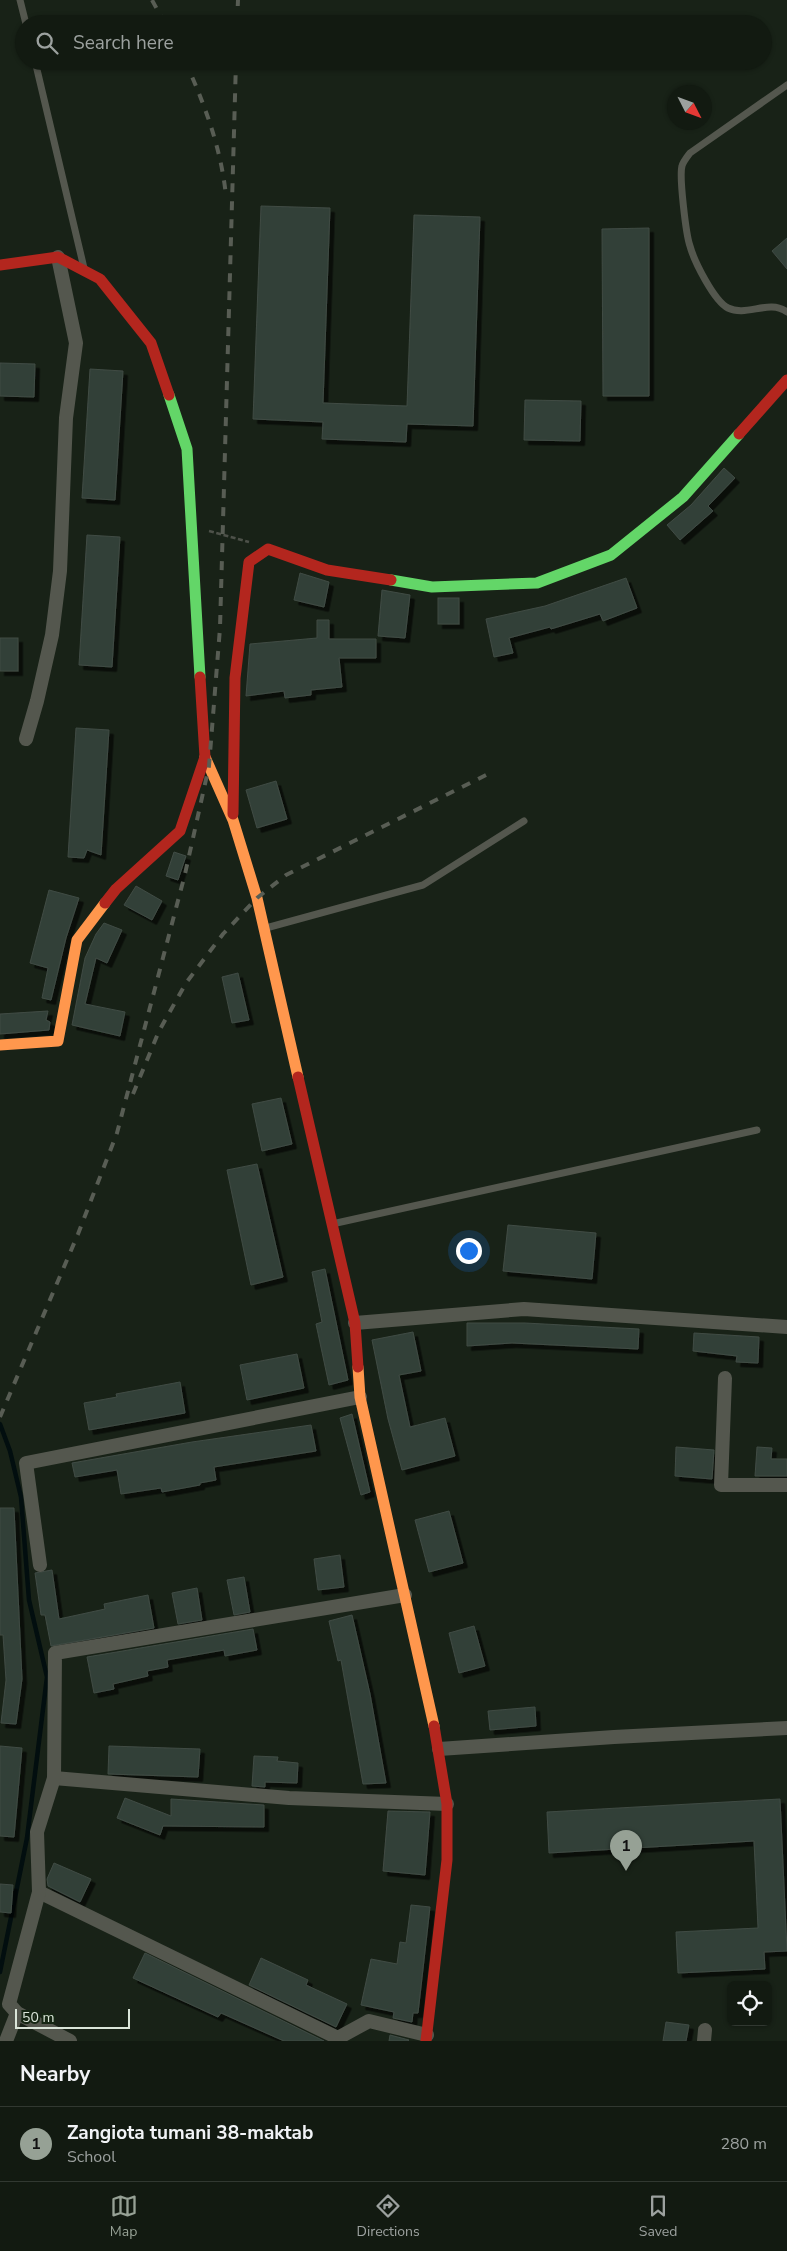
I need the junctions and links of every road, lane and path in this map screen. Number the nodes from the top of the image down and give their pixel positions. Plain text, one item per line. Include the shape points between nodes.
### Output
1 (20, 0) edge
2 (24, 15) edge
3 (37, 70) edge
4 (787, 85) edge
5 (58, 257) junction
6 (0, 266) edge
7 (85, 271) junction
8 (787, 312) edge
9 (787, 380) edge
10 (192, 528) junction
11 (268, 549) junction
12 (26, 739) dead end
13 (205, 758) junction
14 (233, 820) junction
15 (524, 821) dead end
16 (263, 928) junction
17 (0, 1045) edge
18 (757, 1130) dead end
19 (332, 1224) junction
20 (355, 1323) junction
21 (787, 1327) edge
22 (725, 1378) dead end
23 (360, 1397) junction
24 (787, 1485) edge
25 (40, 1565) dead end
26 (405, 1595) junction
27 (787, 1728) edge
28 (439, 1750) junction
29 (54, 1778) junction
30 (447, 1804) junction
31 (39, 1892) junction
32 (9, 2007) edge
33 (427, 2038) edge
34 (6, 2041) edge
35 (70, 2041) edge

1 - 2 lane
3 - 7 lane
4 - 8 lane via 690,153 682,166 690,246 702,274 716,295 726,307 742,312 765,307 782,308
5 - 6 street
5 - 7 street
5 - 12 street via 76,343 66,418 64,508 52,635
7 - 10 street via 100,279 151,343 187,449
9 - 11 street via 683,497 611,555 537,583 432,587 327,570
10 - 11 path
10 - 13 street
11 - 14 street via 249,562 235,678
13 - 14 street
13 - 17 street via 180,831 116,889 77,940 58,1041
14 - 16 street
15 - 16 lane via 423,885
16 - 19 street
18 - 19 lane
19 - 20 street
20 - 21 street via 524,1309
20 - 23 street
22 - 24 street via 721,1485
23 - 25 street via 26,1463
23 - 26 street
26 - 28 street
26 - 29 street via 55,1653
27 - 28 street via 614,1736
28 - 30 street
29 - 30 street via 289,1798
29 - 31 street via 37,1832
30 - 33 street via 447,1870
31 - 32 street
31 - 33 street via 338,2038 369,2021
32 - 34 street
32 - 35 street

